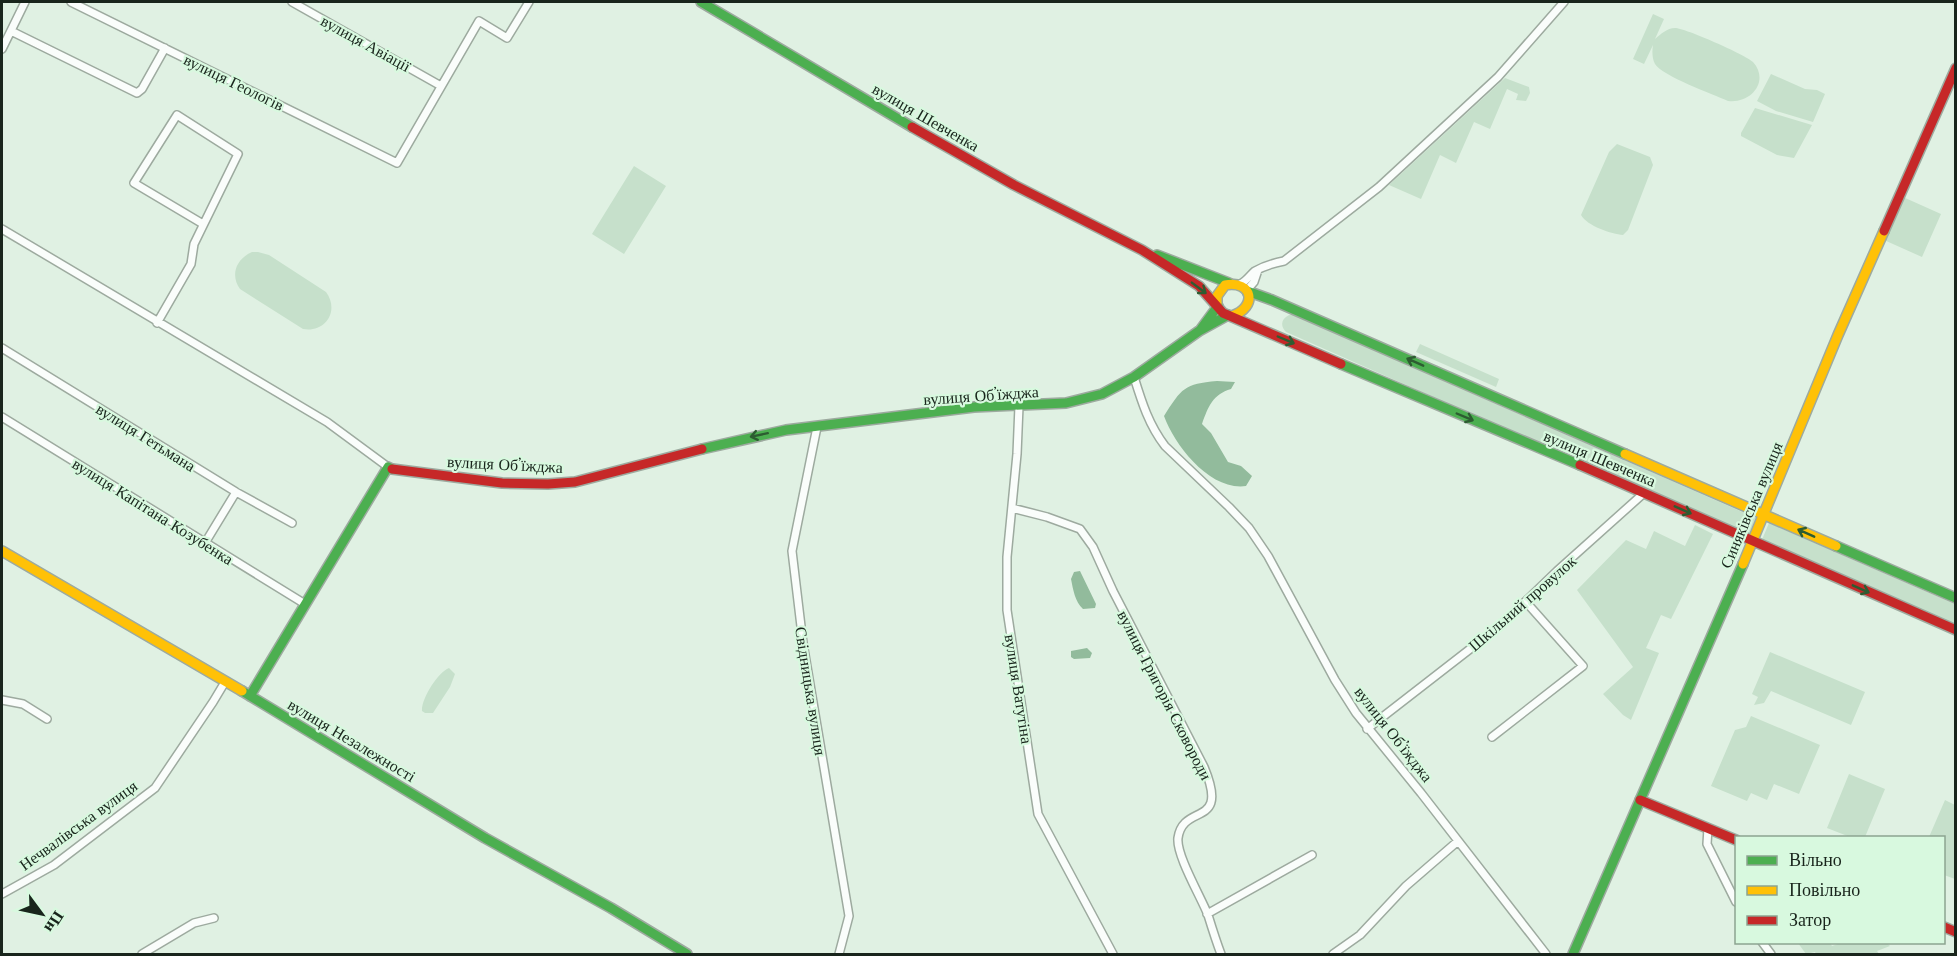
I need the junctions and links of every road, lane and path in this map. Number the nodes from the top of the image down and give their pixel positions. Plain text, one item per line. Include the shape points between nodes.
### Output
1 (25, 2) edge
2 (71, 2) edge
3 (292, 2) edge
4 (529, 2) edge
5 (700, 2) edge
6 (1564, 2) edge
7 (10, 31) junction
8 (165, 48) junction
9 (2, 49) edge
10 (1956, 68) edge
11 (441, 86) junction
12 (203, 224) junction
13 (2, 229) edge
14 (1142, 250) junction
15 (1229, 283) junction
16 (1245, 288) junction
17 (1218, 306) junction
18 (1230, 315) junction
19 (157, 322) junction
20 (1199, 331) junction
21 (2, 348) edge
22 (1134, 377) junction
23 (1019, 406) junction
24 (2, 417) edge
25 (817, 427) junction
26 (388, 467) junction
27 (236, 492) junction
28 (1644, 493) junction
29 (1012, 508) junction
30 (1764, 515) junction
31 (292, 523) dead end
32 (1752, 541) junction
33 (205, 543) junction
34 (2, 551) edge
35 (1956, 598) edge
36 (1526, 602) junction
37 (305, 604) junction
38 (1956, 630) edge
39 (225, 682) junction
40 (250, 696) junction
41 (2, 700) edge
42 (47, 719) dead end
43 (1367, 729) junction
44 (1492, 736) dead end
45 (1640, 800) junction
46 (1708, 828) junction
47 (1735, 839) edge
48 (1458, 841) junction
49 (1312, 855) dead end
50 (2, 894) edge
51 (1735, 898) edge
52 (1207, 914) junction
53 (214, 918) dead end
54 (145, 952) edge
55 (156, 954) edge
56 (687, 954) edge
57 (839, 954) edge
58 (1113, 954) edge
59 (1221, 954) edge
60 (1336, 954) edge
61 (1546, 954) edge
62 (1573, 954) edge

1 - 7 street
2 - 8 street, вулиця Геологів
3 - 11 street, вулиця Авіації
4 - 11 street via 507,38 479,21
5 - 14 street, вулиця Шевченка via 948,148
6 - 16 street via 1498,77 1379,187 1284,261 1258,270 1254,282
7 - 8 street via 137,93
7 - 9 street
8 - 11 street, вулиця Геологів via 398,163
10 - 30 street, Синяківська вулиця
12 - 12 street via 134,183 177,115 238,154
12 - 19 street via 191,264
13 - 19 street, вулиця Обʼїжджа
14 - 15 street, вулиця Шевченка
14 -> 17 street, вулиця Шевченка via 1199,286
15 - 16 street
15 - 17 street via 1218,291
16 - 18 street via 1250,299 1247,308 1241,314
30 -> 16 street, вулиця Шевченка
17 - 18 street
17 - 20 street, вулиця Обʼїжджа
18 - 20 street, вулиця Обʼїжджа
18 -> 28 street, вулиця Шевченка
19 - 26 street, вулиця Обʼїжджа via 327,422
20 - 22 street, вулиця Обʼїжджа
21 - 27 street, вулиця Гетьмана
22 - 23 street, вулиця Обʼїжджа via 1081,400
22 - 43 street, вулиця Обʼїжджа via 1158,437 1257,539 1335,680
23 - 25 street, вулиця Обʼїжджа via 974,407
23 - 29 street, вулиця Ватутіна
24 - 33 street, вулиця Капітана Козубенка
25 -> 26 street, вулиця Обʼїжджа via 738,440 575,483 478,481
25 - 57 street, Свідницька вулиця via 792,551 803,644 849,916
26 - 37 street
27 - 31 street, вулиця Гетьмана
27 - 33 street
28 -> 32 street, вулиця Шевченка
28 - 36 street, Шкільний провулок
29 - 52 street, вулиця Григорія Сковороди via 1080,529 1093,547 1192,744 1211,785 1212,801 1186,822 1178,840
29 - 58 street, вулиця Ватутіна via 1007,610 1038,814
30 - 32 street, Синяківська вулиця
35 -> 30 street, вулиця Шевченка
32 -> 38 street, вулиця Шевченка
32 - 45 street, Синяківська вулиця
33 - 37 street, вулиця Капітана Козубенка
34 - 39 street, вулиця Незалежності
36 - 43 street, Шкільний провулок
36 - 44 street via 1583,666
37 - 40 street
39 - 40 street, вулиця Незалежності
39 - 50 street, Нечвалівська вулиця via 155,788 54,865
40 - 56 street, вулиця Незалежності
41 - 42 street via 23,704
43 - 48 street, вулиця Обʼїжджа
45 - 46 street
45 - 62 street, Синяківська вулиця
46 - 47 street
46 - 51 street via 1707,844
48 - 60 street
48 - 61 street, вулиця Обʼїжджа
49 - 52 street
52 - 59 street, вулиця Григорія Сковороди
53 - 54 street via 194,923
54 - 55 street

